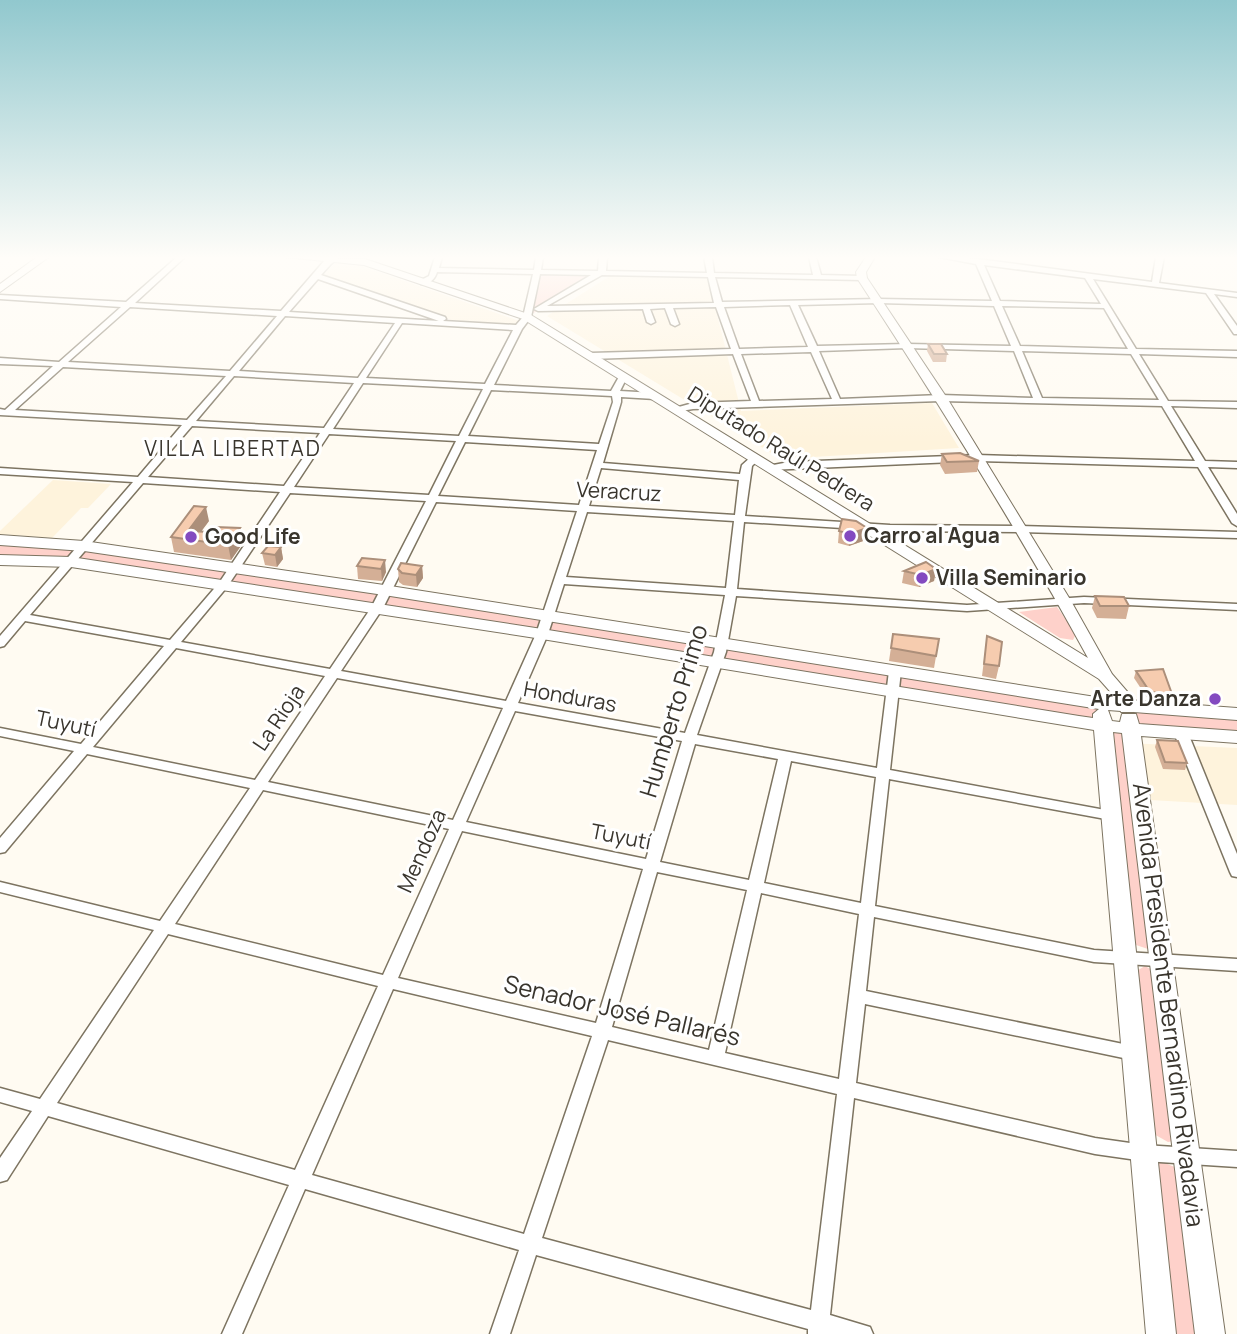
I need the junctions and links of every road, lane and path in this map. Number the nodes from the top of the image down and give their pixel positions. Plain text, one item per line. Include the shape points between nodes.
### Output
1 (112, 319) edge
2 (279, 319) edge
3 (371, 319) edge
4 (437, 319) edge
5 (525, 319) edge
6 (531, 319) edge
7 (650, 319) edge
8 (673, 319) edge
9 (725, 319) edge
10 (801, 319) edge
11 (890, 319) edge
12 (1005, 319) edge
13 (1115, 319) edge
14 (400, 321) junction
15 (651, 323) dead end
16 (450, 324) junction
17 (675, 324) dead end
18 (518, 328) junction
19 (907, 346) junction
20 (814, 348) junction
21 (1016, 348) junction
22 (738, 350) junction
23 (1134, 351) junction
24 (1237, 354) edge
25 (591, 356) junction
26 (0, 361) edge
27 (62, 364) junction
28 (232, 373) junction
29 (623, 377) junction
30 (360, 381) junction
31 (491, 387) junction
32 (616, 395) junction
33 (655, 396) junction
34 (940, 398) junction
35 (1038, 400) junction
36 (837, 401) junction
37 (756, 404) junction
38 (1167, 404) junction
39 (1237, 405) edge
40 (678, 410) junction
41 (2, 414) edge
42 (190, 423) junction
43 (327, 431) junction
44 (463, 440) junction
45 (603, 447) junction
46 (755, 458) junction
47 (977, 458) junction
48 (1201, 464) junction
49 (1237, 465) edge
50 (597, 466) junction
51 (771, 468) junction
52 (0, 471) edge
53 (744, 477) junction
54 (141, 480) junction
55 (287, 490) junction
56 (432, 500) junction
57 (582, 509) junction
58 (737, 519) junction
59 (1237, 523) edge
60 (867, 527) junction
61 (1020, 529) junction
62 (1237, 535) edge
63 (0, 540) edge
64 (84, 546) junction
65 (0, 560) edge
66 (71, 562) junction
67 (234, 568) junction
68 (560, 580) junction
69 (223, 585) junction
70 (384, 590) junction
71 (731, 592) junction
72 (1064, 601) junction
73 (995, 607) junction
74 (1237, 607) edge
75 (377, 608) junction
76 (547, 615) junction
77 (23, 617) junction
78 (542, 634) junction
79 (722, 642) junction
80 (0, 643) edge
81 (172, 645) junction
82 (716, 663) junction
83 (895, 671) junction
84 (334, 673) junction
85 (1107, 679) junction
86 (892, 691) junction
87 (511, 706) junction
88 (1127, 708) junction
89 (1237, 714) edge
90 (1102, 715) junction
91 (1132, 729) junction
92 (0, 732) edge
93 (1181, 733) junction
94 (1237, 737) edge
95 (690, 738) junction
96 (84, 749) junction
97 (785, 757) junction
98 (882, 775) junction
99 (260, 784) junction
100 (1111, 815) junction
101 (457, 826) junction
102 (0, 848) edge
103 (654, 866) junction
104 (1237, 872) edge
105 (755, 886) junction
106 (0, 887) edge
107 (868, 910) junction
108 (166, 927) junction
109 (1126, 959) junction
110 (1162, 961) junction
111 (1237, 965) edge
112 (388, 982) junction
113 (858, 996) junction
114 (602, 1031) junction
115 (1133, 1053) junction
116 (716, 1057) junction
117 (846, 1086) junction
118 (0, 1095) edge
119 (44, 1107) junction
120 (1144, 1153) junction
121 (1188, 1156) junction
122 (1237, 1159) edge
123 (0, 1174) edge
124 (301, 1179) junction
125 (529, 1244) junction
126 (818, 1328) edge
127 (232, 1334) edge
128 (500, 1334) edge
129 (863, 1334) edge
130 (1161, 1334) edge
131 (1210, 1334) edge

1 - 27 street
2 - 28 street
3 - 14 street
4 - 16 street
5 - 18 street, La Rioja
6 - 25 street, Diputado Raúl Pedrera
7 - 15 street
8 - 17 street
9 - 22 street
10 - 20 street
11 - 19 street, Avenida Presidente Bernardino Rivadavia
12 - 21 street
13 - 23 street
14 - 16 street
14 - 30 street
16 - 18 street
18 - 31 street, La Rioja
19 - 20 street
19 - 21 street
19 - 34 street, Avenida Presidente Bernardino Rivadavia
20 - 22 street
20 - 36 street
21 - 23 street
21 - 35 street
22 - 25 street
22 - 37 street
23 - 24 street
23 - 38 street
25 - 29 street, Diputado Raúl Pedrera
26 - 27 street
27 - 28 street
27 - 41 street
28 - 30 street
28 - 42 street
29 - 32 street, Mendoza
29 - 33 street, Diputado Raúl Pedrera
30 - 31 street
30 - 43 street
31 - 32 street
31 - 44 street, La Rioja
32 - 33 street
32 - 45 street, Mendoza
33 - 40 street, Diputado Raúl Pedrera
34 - 35 street
34 - 36 street
34 - 47 street, Avenida Presidente Bernardino Rivadavia
35 - 38 street
36 - 37 street
37 - 40 street
38 - 39 street
38 - 48 street
40 - 46 street, Diputado Raúl Pedrera
41 - 42 street
42 - 43 street
42 - 54 street
43 - 44 street
43 - 55 street
44 - 45 street
44 - 56 street, La Rioja
45 - 50 street, Mendoza
46 - 51 street, Diputado Raúl Pedrera
46 - 53 street, Humberto Primo
47 - 48 street
47 - 51 street
47 - 61 street, Avenida Presidente Bernardino Rivadavia
48 - 49 street
48 - 59 street
50 - 53 street
50 - 57 street, Mendoza
51 - 60 street, Diputado Raúl Pedrera
52 - 54 street, Veracruz
53 - 58 street, Humberto Primo
54 - 55 street, Veracruz
54 - 64 street
55 - 56 street, Veracruz
55 - 67 street
56 - 57 street, Veracruz
56 - 70 street, La Rioja
57 - 58 street, Veracruz
57 - 68 street, Mendoza
58 - 60 street, Veracruz
58 - 71 street, Humberto Primo
60 - 61 street, Veracruz
60 - 73 street, Diputado Raúl Pedrera
61 - 62 street, Veracruz
61 - 72 street, Avenida Presidente Bernardino Rivadavia
63 - 64 main road
64 - 66 street
64 - 67 main road
65 - 66 main road
66 - 69 main road
66 - 77 street
67 - 69 street
67 - 70 main road
68 - 71 street
68 - 76 street, Mendoza
69 - 75 main road
69 - 81 street
70 - 75 street, La Rioja
70 - 76 main road
71 - 73 street
71 - 79 street, Humberto Primo
72 - 73 street
72 - 74 street
72 - 85 street, Avenida Presidente Bernardino Rivadavia
73 - 85 street, Diputado Raúl Pedrera
75 - 78 main road
75 - 84 street, La Rioja
76 - 78 street, Mendoza
76 - 79 main road
77 - 80 street
77 - 81 street, Honduras
78 - 82 main road
78 - 87 street, Mendoza
79 - 82 street, Humberto Primo
79 - 83 main road
81 - 84 street, Honduras
81 - 96 street
82 - 86 main road
82 - 95 street, Humberto Primo
83 - 86 street
83 - 90 main road
84 - 87 street, Honduras
84 - 99 street, La Rioja
85 - 88 street, Avenida Presidente Bernardino Rivadavia via 1123,696
85 - 90 street, Avenida Presidente Bernardino Rivadavia
86 - 90 main road
86 - 98 street
87 - 95 street, Honduras
87 - 101 street, Mendoza
88 - 89 main road
88 - 90 main road
88 - 91 main road, Avenida Presidente Bernardino Rivadavia
90 - 91 main road
90 - 100 main road, Avenida Presidente Bernardino Rivadavia
91 - 93 main road
91 - 110 main road, Avenida Presidente Bernardino Rivadavia
92 - 96 street, Tuyutí
93 - 94 main road
93 - 104 street
95 - 97 street, Honduras
95 - 103 street, Humberto Primo
96 - 99 street, Tuyutí
96 - 102 street
97 - 98 street, Honduras
97 - 105 street
98 - 100 street, Honduras
98 - 107 street
99 - 101 street, Tuyutí
99 - 108 street, La Rioja
100 - 109 main road, Avenida Presidente Bernardino Rivadavia
101 - 103 street, Tuyutí
101 - 112 street, Mendoza
103 - 105 street, Tuyutí
103 - 114 street, Humberto Primo
105 - 107 street, Tuyutí
105 - 116 street
106 - 108 street, Senador José Pallarés
107 - 109 street, Tuyutí
107 - 113 street
108 - 112 street, Senador José Pallarés
108 - 119 street, La Rioja
109 - 110 street, Tuyutí
109 - 115 main road, Avenida Presidente Bernardino Rivadavia
110 - 111 street, Tuyutí
110 - 121 main road, Avenida Presidente Bernardino Rivadavia
112 - 114 street, Senador José Pallarés
112 - 124 street, Mendoza
113 - 115 street
113 - 117 street
114 - 116 street, Senador José Pallarés
114 - 125 street, Humberto Primo
115 - 120 main road, Avenida Presidente Bernardino Rivadavia
116 - 117 street, Senador José Pallarés
117 - 120 street, Senador José Pallarés via 1095,1146
117 - 126 street
118 - 119 street
119 - 123 street, La Rioja
119 - 124 street
120 - 121 street, Senador José Pallarés
120 - 130 main road, Avenida Presidente Bernardino Rivadavia
121 - 122 street, Senador José Pallarés
121 - 131 main road, Avenida Presidente Bernardino Rivadavia
124 - 125 street
124 - 127 street, Mendoza
125 - 126 street
125 - 128 street, Humberto Primo
126 - 129 street

